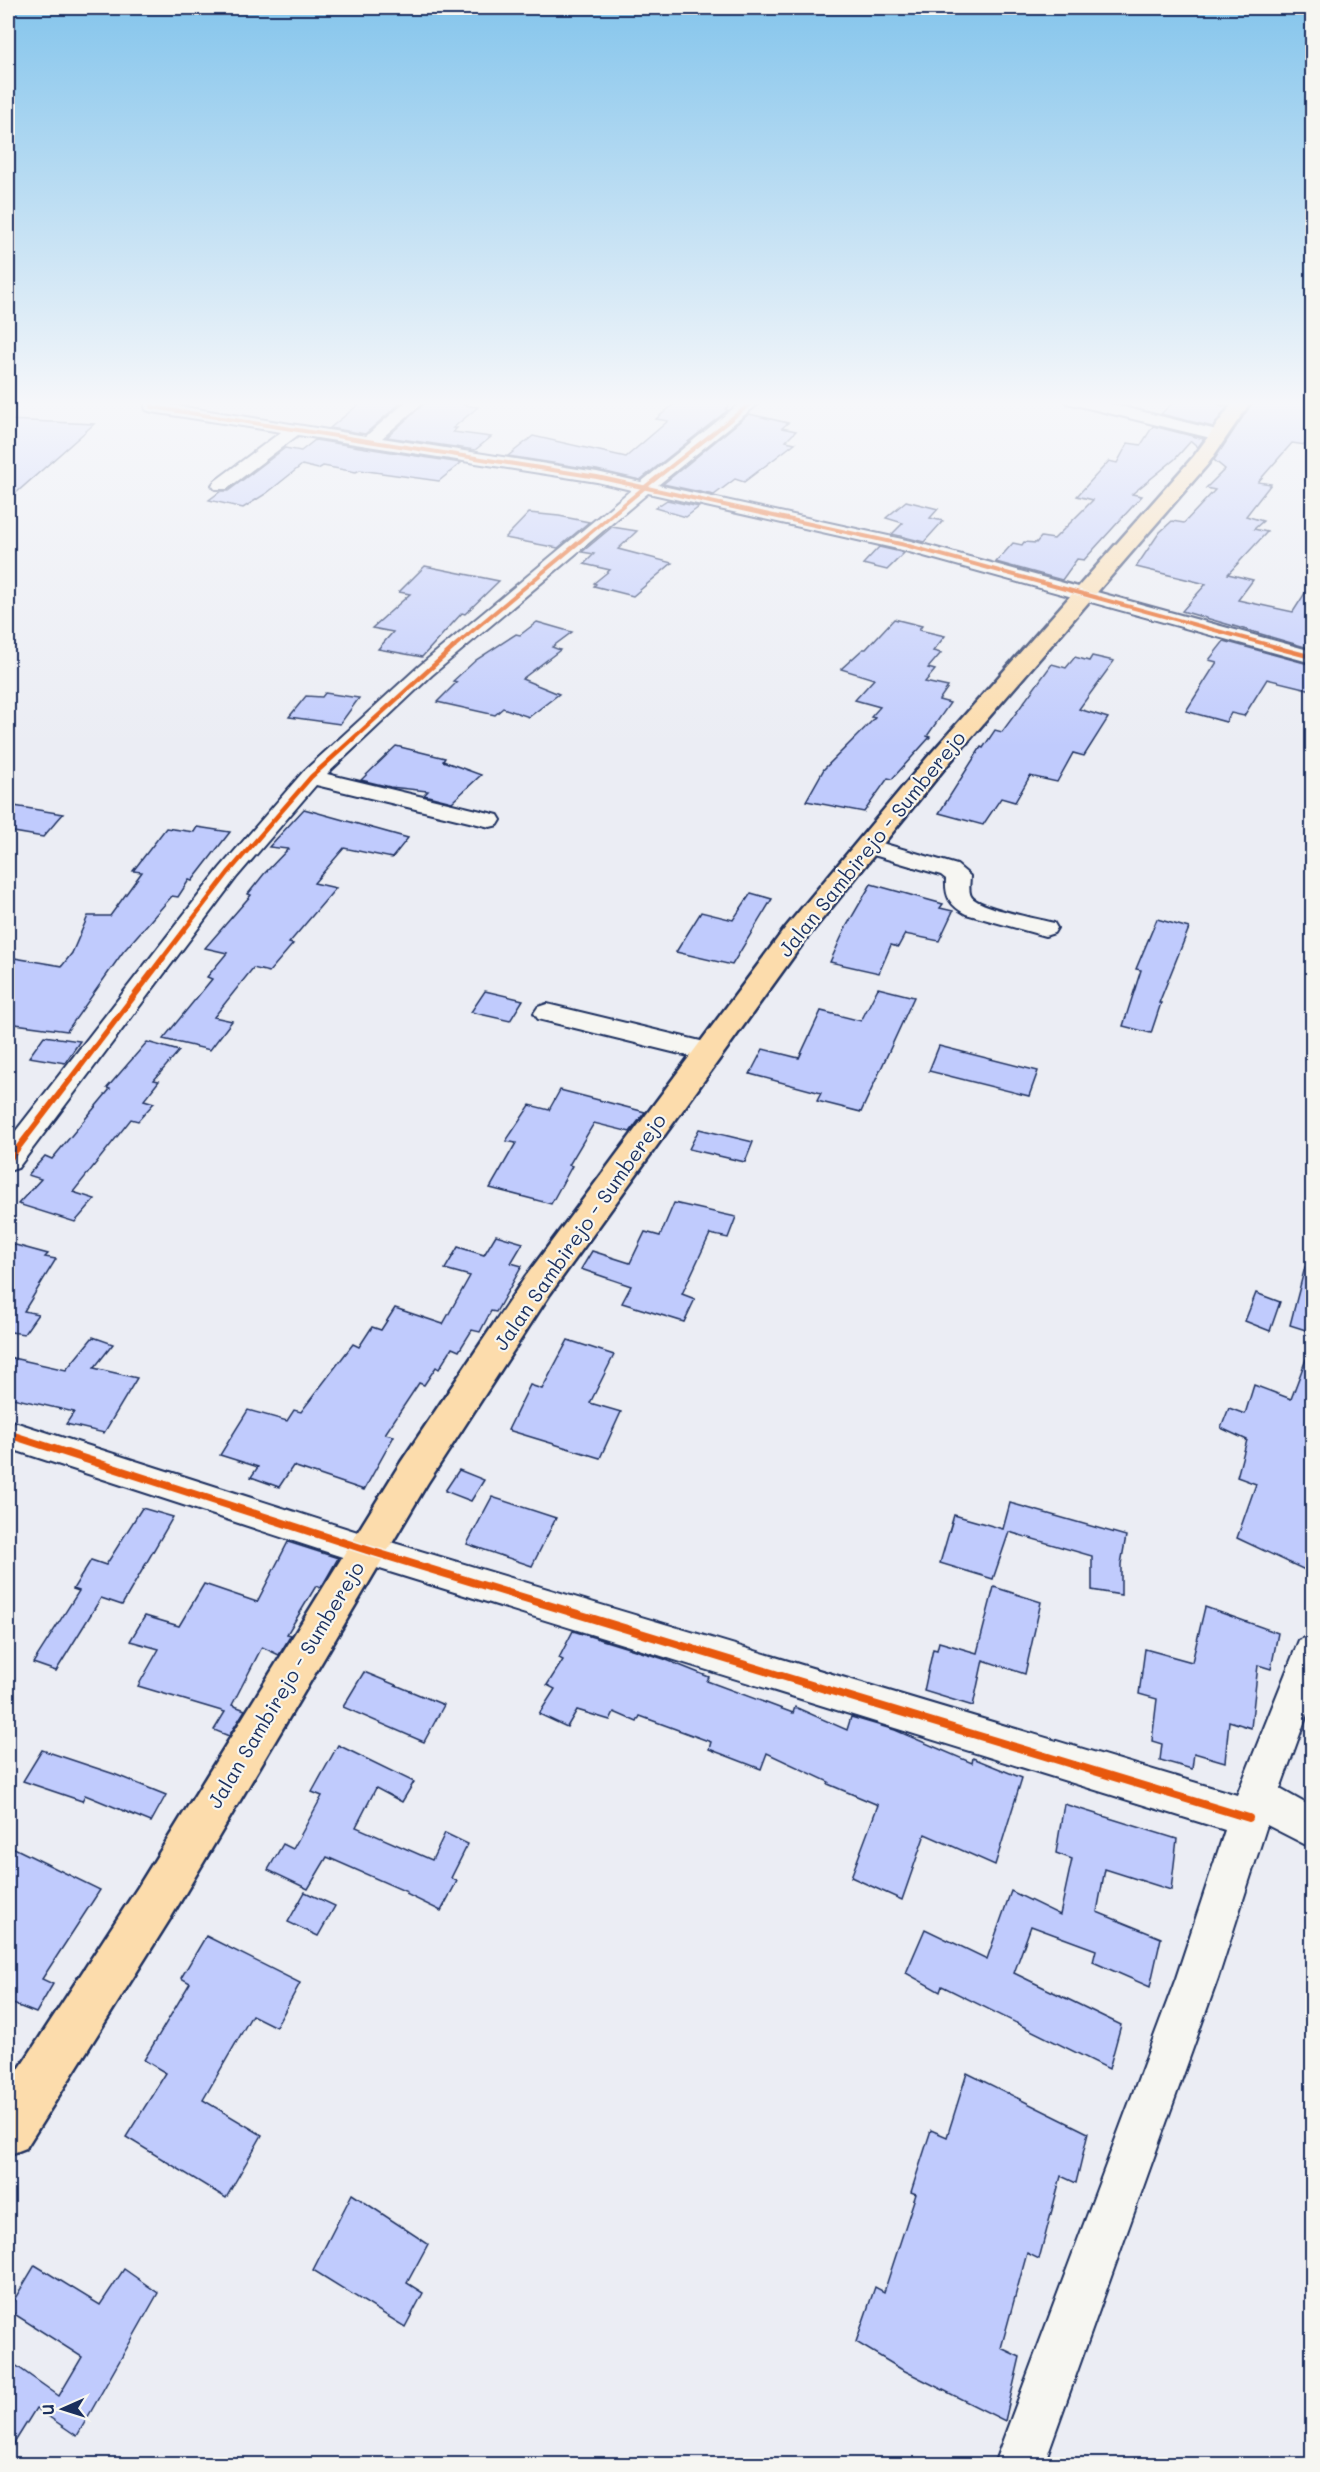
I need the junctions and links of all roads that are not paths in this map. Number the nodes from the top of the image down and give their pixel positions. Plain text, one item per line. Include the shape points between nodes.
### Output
1 (611, 515) edge
2 (772, 515) edge
3 (1153, 515) edge
4 (1084, 596) junction
5 (1312, 657) edge
6 (311, 777) junction
7 (490, 820) dead end
8 (868, 846) junction
9 (1044, 928) dead end
10 (547, 1013) dead end
11 (709, 1052) junction
12 (8, 1161) edge
13 (8, 1434) edge
14 (367, 1550) junction
15 (1312, 1652) edge
16 (1253, 1807) junction
17 (1312, 1828) edge
18 (8, 2130) edge
19 (1019, 2464) edge

1 - 6 street via 425,670
2 - 4 street via 905,545
3 - 4 main road, Jalan Sambirejo - Sumberejo
4 - 5 street
4 - 8 main road, Jalan Sambirejo - Sumberejo
6 - 7 street
6 - 12 street via 228,873
8 - 9 street via 952,872 958,879 958,895 966,904
8 - 11 main road, Jalan Sambirejo - Sumberejo via 796,933
10 - 11 street
11 - 14 main road, Jalan Sambirejo - Sumberejo via 538,1286
13 - 14 street
14 - 16 street
14 - 18 main road, Jalan Sambirejo - Sumberejo via 154,1903
15 - 16 street
16 - 17 street
16 - 19 street via 1197,1978

